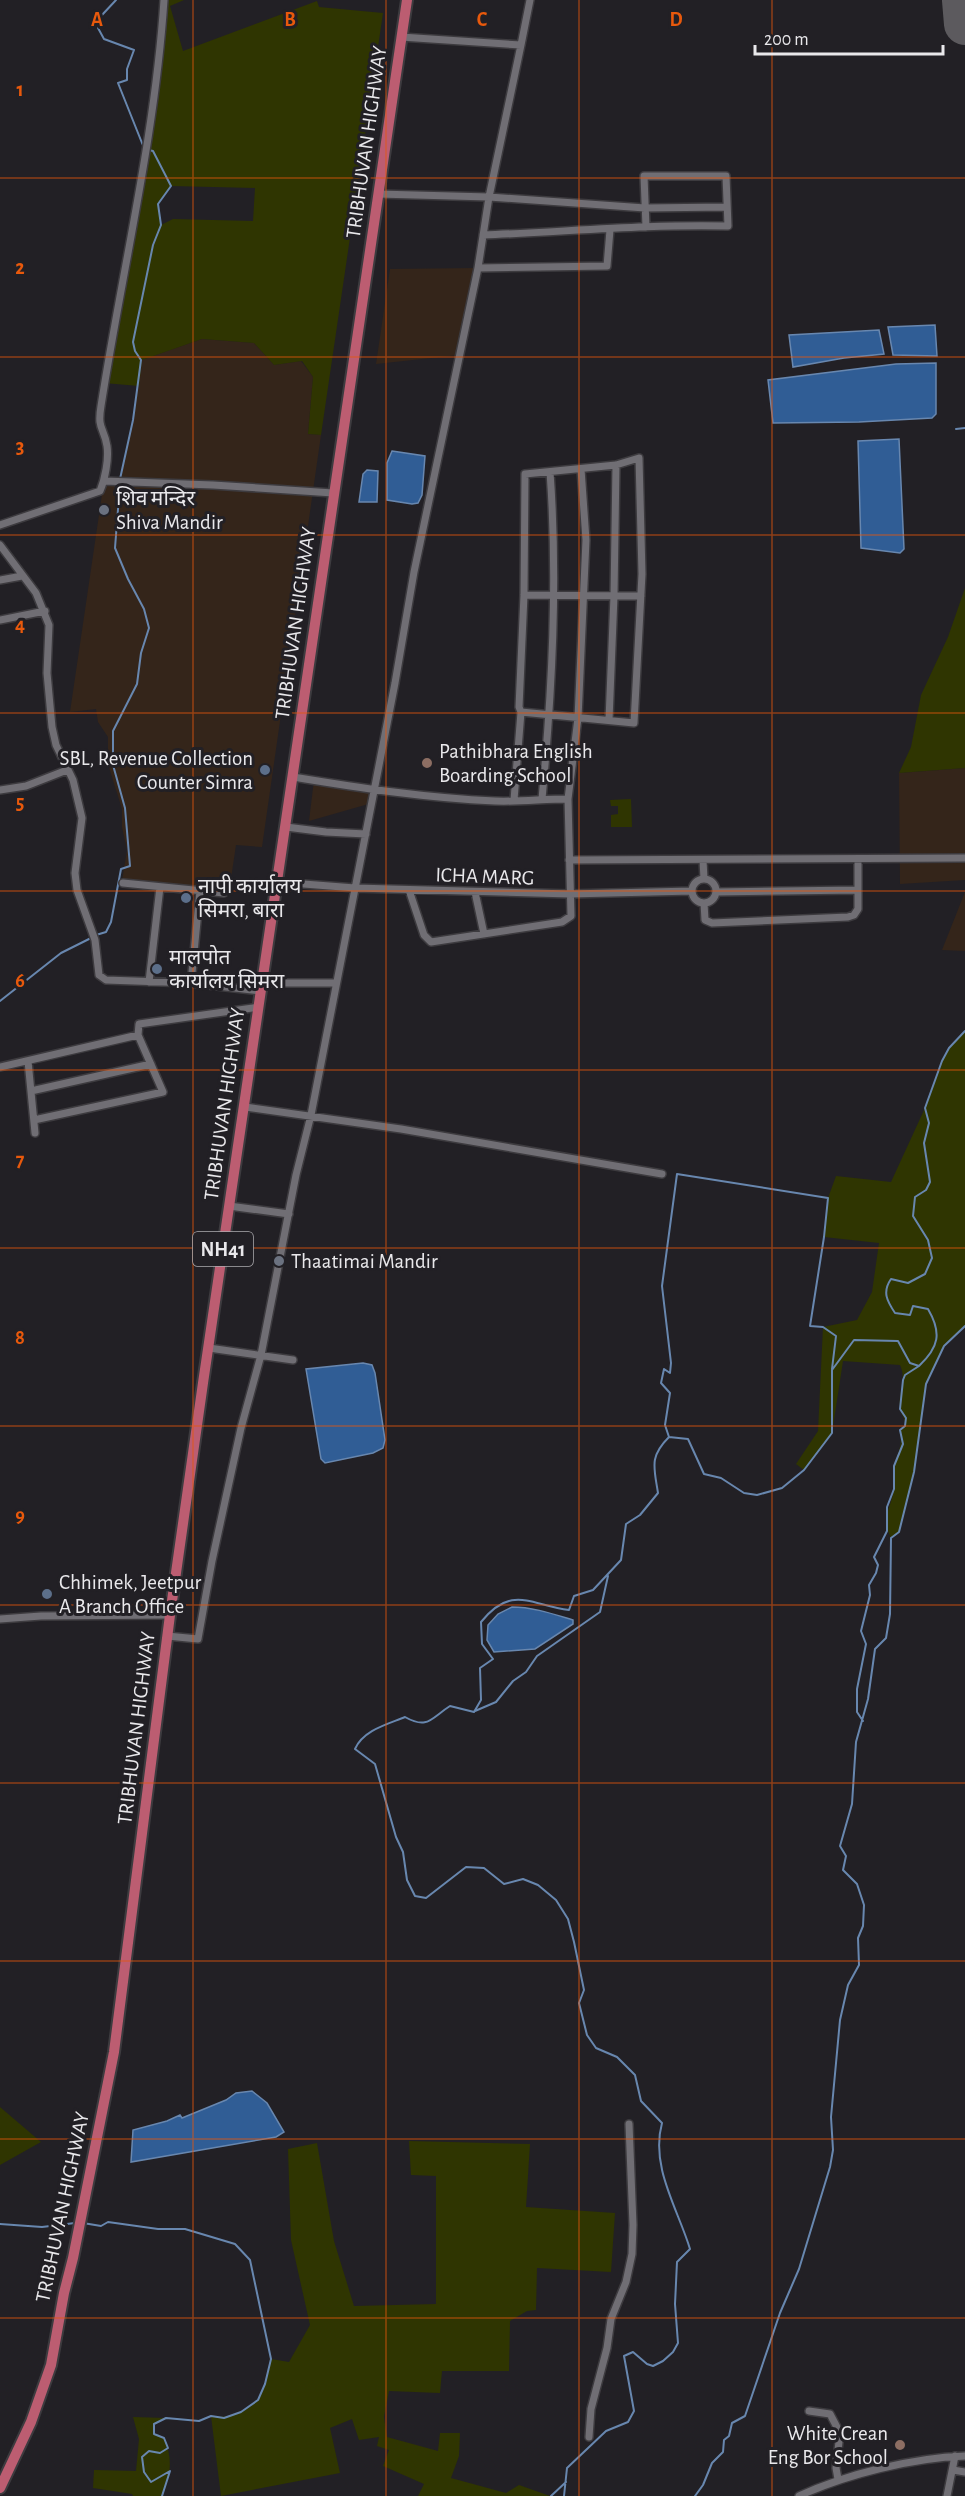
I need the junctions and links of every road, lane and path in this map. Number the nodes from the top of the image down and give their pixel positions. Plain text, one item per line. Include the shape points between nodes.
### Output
1 (164, 0) edge
2 (407, 0) edge
3 (530, 0) edge
4 (401, 37) junction
5 (521, 45) junction
6 (378, 194) junction
7 (489, 197) junction
8 (726, 207) junction
9 (645, 208) junction
10 (646, 227) junction
11 (610, 230) junction
12 (483, 235) junction
13 (478, 268) junction
14 (616, 465) junction
15 (581, 469) junction
16 (550, 472) junction
17 (104, 481) junction
18 (333, 493) junction
19 (0, 525) edge
20 (0, 545) edge
21 (22, 576) junction
22 (0, 580) edge
23 (524, 595) junction
24 (553, 595) junction
25 (584, 595) junction
26 (614, 596) junction
27 (641, 596) junction
28 (45, 611) junction
29 (0, 620) edge
30 (521, 712) junction
31 (549, 714) junction
32 (578, 718) junction
33 (609, 720) junction
34 (67, 770) junction
35 (294, 777) junction
36 (0, 790) edge
37 (375, 791) junction
38 (568, 798) junction
39 (542, 799) junction
40 (514, 800) junction
41 (286, 827) junction
42 (366, 834) junction
43 (965, 858) edge
44 (569, 860) junction
45 (703, 860) junction
46 (858, 860) junction
47 (704, 879) junction
48 (278, 882) junction
49 (123, 883) dead end
50 (160, 887) junction
51 (355, 888) junction
52 (410, 890) junction
53 (858, 890) junction
54 (200, 891) junction
55 (692, 891) junction
56 (475, 892) junction
57 (716, 892) junction
58 (224, 893) dead end
59 (570, 894) junction
60 (704, 903) junction
61 (484, 934) junction
62 (149, 982) junction
63 (336, 982) junction
64 (191, 983) junction
65 (262, 987) junction
66 (259, 1007) junction
67 (138, 1035) junction
68 (28, 1061) junction
69 (151, 1064) junction
70 (0, 1067) edge
71 (31, 1091) junction
72 (245, 1107) junction
73 (311, 1115) junction
74 (33, 1119) junction
75 (35, 1133) dead end
76 (662, 1174) dead end
77 (229, 1206) junction
78 (290, 1214) junction
79 (209, 1348) junction
80 (261, 1355) junction
81 (293, 1360) dead end
82 (170, 1615) junction
83 (0, 1619) edge
84 (167, 1636) junction
85 (629, 2124) dead end
86 (808, 2411) dead end
87 (589, 2437) dead end
88 (955, 2456) junction
89 (965, 2456) edge
90 (953, 2470) junction
91 (965, 2472) edge
92 (838, 2479) junction
93 (0, 2488) edge
94 (799, 2496) edge
95 (947, 2496) edge

1 - 17 street via 147,150 99,420 107,446
2 - 4 highway, TRIBHUVAN HIGHWAY / NH41
3 - 5 street
4 - 5 street
4 - 6 highway, TRIBHUVAN HIGHWAY / NH41
5 - 7 street
6 - 7 street
6 - 18 highway, TRIBHUVAN HIGHWAY / NH41
7 - 9 street
7 - 12 street
8 - 9 street
8 - 9 street via 726,176 644,176
8 - 10 street via 728,226
9 - 10 street
10 - 11 street
11 - 12 street
11 - 13 street via 607,266
12 - 13 street
13 - 37 street via 410,592
14 - 15 street
14 - 26 street
14 - 27 street via 639,458 640,462
15 - 16 street
15 - 25 street via 586,540
16 - 23 street via 525,474
16 - 24 street
17 - 18 street
17 - 19 street via 100,491
18 - 35 highway, TRIBHUVAN HIGHWAY / NH41
20 - 21 street
21 - 22 street
21 - 28 street
23 - 24 street
23 - 30 street
24 - 25 street
24 - 31 street
25 - 26 street
25 - 32 street
26 - 27 street
26 - 33 street
27 - 33 street via 634,723
28 - 29 street
28 - 34 street via 49,625 47,673 52,727
30 - 31 street
30 - 40 street
31 - 32 street
31 - 39 street
32 - 33 street
32 - 38 street
34 - 36 street via 26,786
34 - 62 street via 82,818 76,882 93,937 99,975 106,980
35 - 37 street
35 - 41 highway, TRIBHUVAN HIGHWAY / NH41
37 - 40 street
37 - 42 street
38 - 39 street
38 - 44 street
39 - 40 street
41 - 42 street
41 - 48 highway, TRIBHUVAN HIGHWAY / NH41
42 - 51 street
43 - 46 street
44 - 45 street
44 - 59 street
45 - 46 street
45 - 47 street
46 - 53 street
47 - 55 street via 694,884
47 - 57 street via 711,882
48 - 51 street, ICHA MARG
48 - 65 highway, TRIBHUVAN HIGHWAY / NH41
49 - 50 street
50 - 54 street
50 - 62 street
51 - 52 street, ICHA MARG
51 - 63 street
52 - 56 street, ICHA MARG
52 - 61 street via 427,940
53 - 57 street
53 - 60 street via 857,912 848,917 712,923 705,920
54 - 58 street
54 - 64 street
55 - 59 street, ICHA MARG
55 - 60 street
56 - 59 street, ICHA MARG
56 - 61 street
57 - 60 street via 712,900
59 - 61 street via 572,912 566,921
62 - 64 street
63 - 65 street
63 - 73 street
64 - 65 street
65 - 66 highway, TRIBHUVAN HIGHWAY / NH41
66 - 67 street via 139,1024
66 - 72 highway, TRIBHUVAN HIGHWAY / NH41
67 - 68 street
67 - 69 street
68 - 70 street
68 - 71 street
69 - 71 street
69 - 74 street via 163,1092
71 - 74 street
72 - 73 street
72 - 77 highway, TRIBHUVAN HIGHWAY / NH41
73 - 76 street
73 - 78 street
74 - 75 street
77 - 78 street
77 - 79 highway, TRIBHUVAN HIGHWAY / NH41
78 - 80 street
79 - 80 street
79 - 82 highway, TRIBHUVAN HIGHWAY / NH41
80 - 81 street
80 - 84 street via 212,1561 198,1639
82 - 83 street
82 - 84 highway, TRIBHUVAN HIGHWAY / NH41
84 - 93 highway, TRIBHUVAN HIGHWAY / NH41 via 114,2052 51,2365 31,2422
85 - 87 street via 632,2254 611,2319 591,2409
86 - 92 street via 830,2414 840,2433
88 - 89 street
88 - 90 street
88 - 92 street
90 - 91 street
90 - 95 street
92 - 94 street

